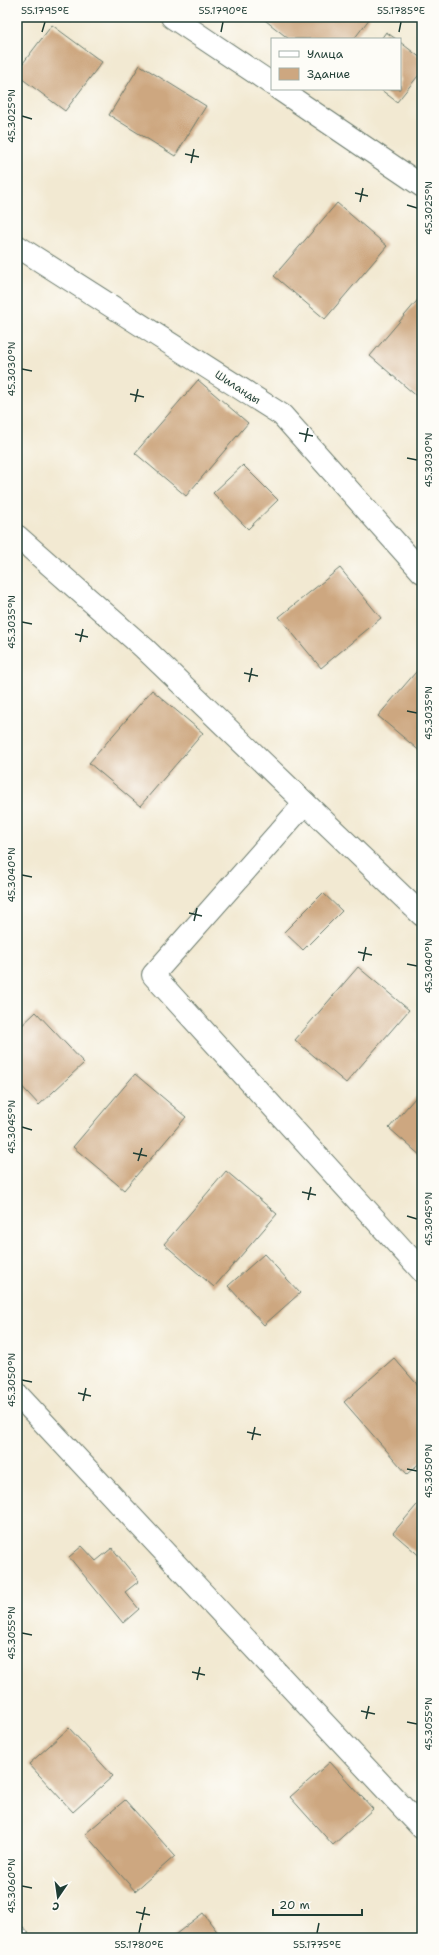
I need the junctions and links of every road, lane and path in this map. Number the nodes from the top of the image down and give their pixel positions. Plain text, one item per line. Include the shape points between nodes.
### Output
1 (172, 17) edge
2 (271, 83) edge
3 (280, 90) edge
4 (422, 186) edge
5 (17, 246) edge
6 (17, 536) edge
7 (422, 572) edge
8 (305, 803) junction
9 (422, 915) edge
10 (422, 1271) edge
11 (17, 1394) edge
12 (422, 1828) edge

1 - 2 street
3 - 4 street
5 - 7 street, Шиланды via 282,415
6 - 8 street via 144,648
8 - 9 street
8 - 10 street via 152,975
11 - 12 street

